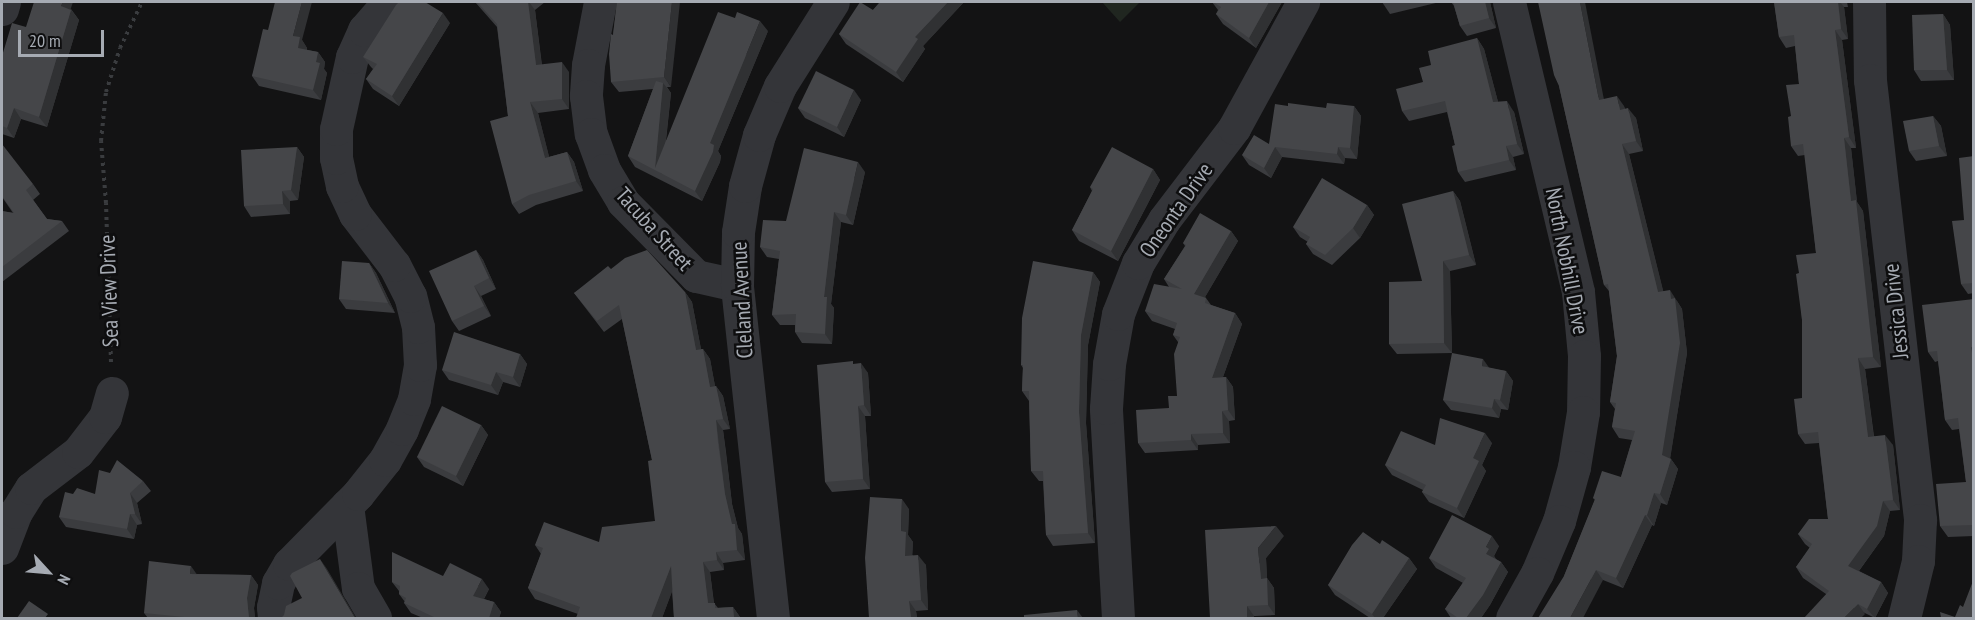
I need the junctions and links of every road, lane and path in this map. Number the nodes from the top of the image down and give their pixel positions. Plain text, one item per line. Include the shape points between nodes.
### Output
1 (4, 2) edge
2 (142, 2) edge
3 (388, 2) edge
4 (600, 2) edge
5 (833, 2) edge
6 (1303, 2) edge
7 (1509, 2) edge
8 (1869, 2) edge
9 (2, 9) edge
10 (737, 285) junction
11 (112, 393) joint
12 (347, 505) junction
13 (2, 548) edge
14 (274, 618) edge
15 (375, 618) edge
16 (773, 618) edge
17 (1118, 618) edge
18 (1512, 618) edge
19 (1904, 618) edge

1 - 9 street
2 - 11 path, Sea View Drive via 120,48 106,92 100,141 106,203
3 - 12 street via 364,30 352,57 336,129 336,158 342,186 355,214 394,265 410,296 418,327 420,364 414,399 402,429 385,460
4 - 10 street, Tacuba Street via 586,96 591,134 604,170 624,202 696,276
5 - 10 street, Cleland Avenue via 780,86 759,135 739,220
6 - 17 street, Oneonta Drive via 1234,128 1164,220 1138,263 1118,314 1106,408
7 - 18 street, North Nobhill Drive via 1578,292 1584,356 1582,412 1574,467 1559,521
8 - 19 street, Jessica Drive via 1870,80 1920,520 1918,561
10 - 16 street, Cleland Avenue
11 - 13 street via 105,417 78,452 32,488 16,512
12 - 14 street via 289,564 278,583
12 - 15 street via 358,588

